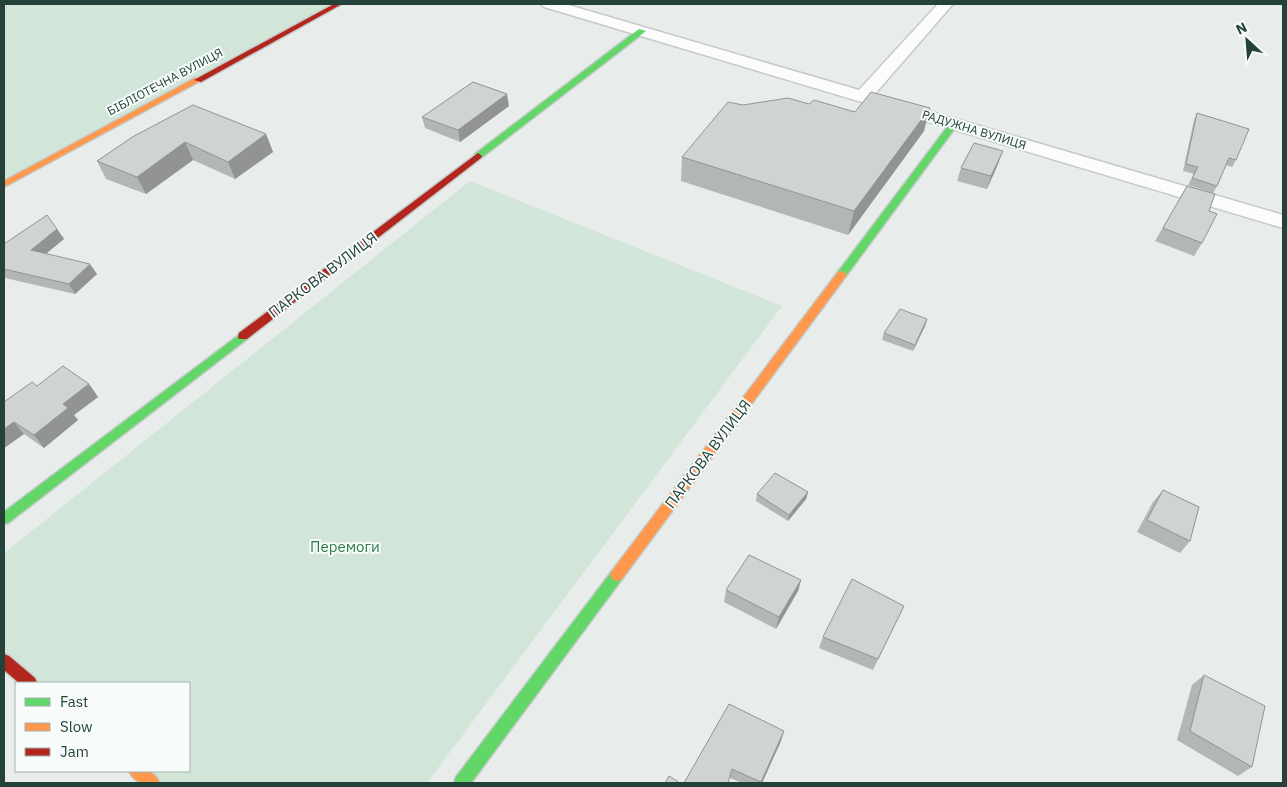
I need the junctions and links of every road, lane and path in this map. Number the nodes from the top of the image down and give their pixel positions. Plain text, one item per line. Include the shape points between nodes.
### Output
1 (338, 4) edge
2 (549, 4) edge
3 (946, 4) edge
4 (642, 32) junction
5 (863, 97) junction
6 (954, 124) junction
7 (4, 184) edge
8 (1283, 222) edge
9 (4, 519) edge
10 (4, 661) edge
11 (29, 682) edge
12 (137, 772) edge
13 (152, 783) edge
14 (462, 783) edge

1 - 7 street, БІБЛІОТЕЧНА ВУЛИЦЯ
2 - 4 street, РАДУЖНА ВУЛИЦЯ
3 - 5 street
4 - 5 street, РАДУЖНА ВУЛИЦЯ
4 - 9 street, ПАРКОВА ВУЛИЦЯ
5 - 6 street, РАДУЖНА ВУЛИЦЯ
6 - 8 street, РАДУЖНА ВУЛИЦЯ
6 - 14 street, ПАРКОВА ВУЛИЦЯ
10 - 11 street
12 - 13 street

